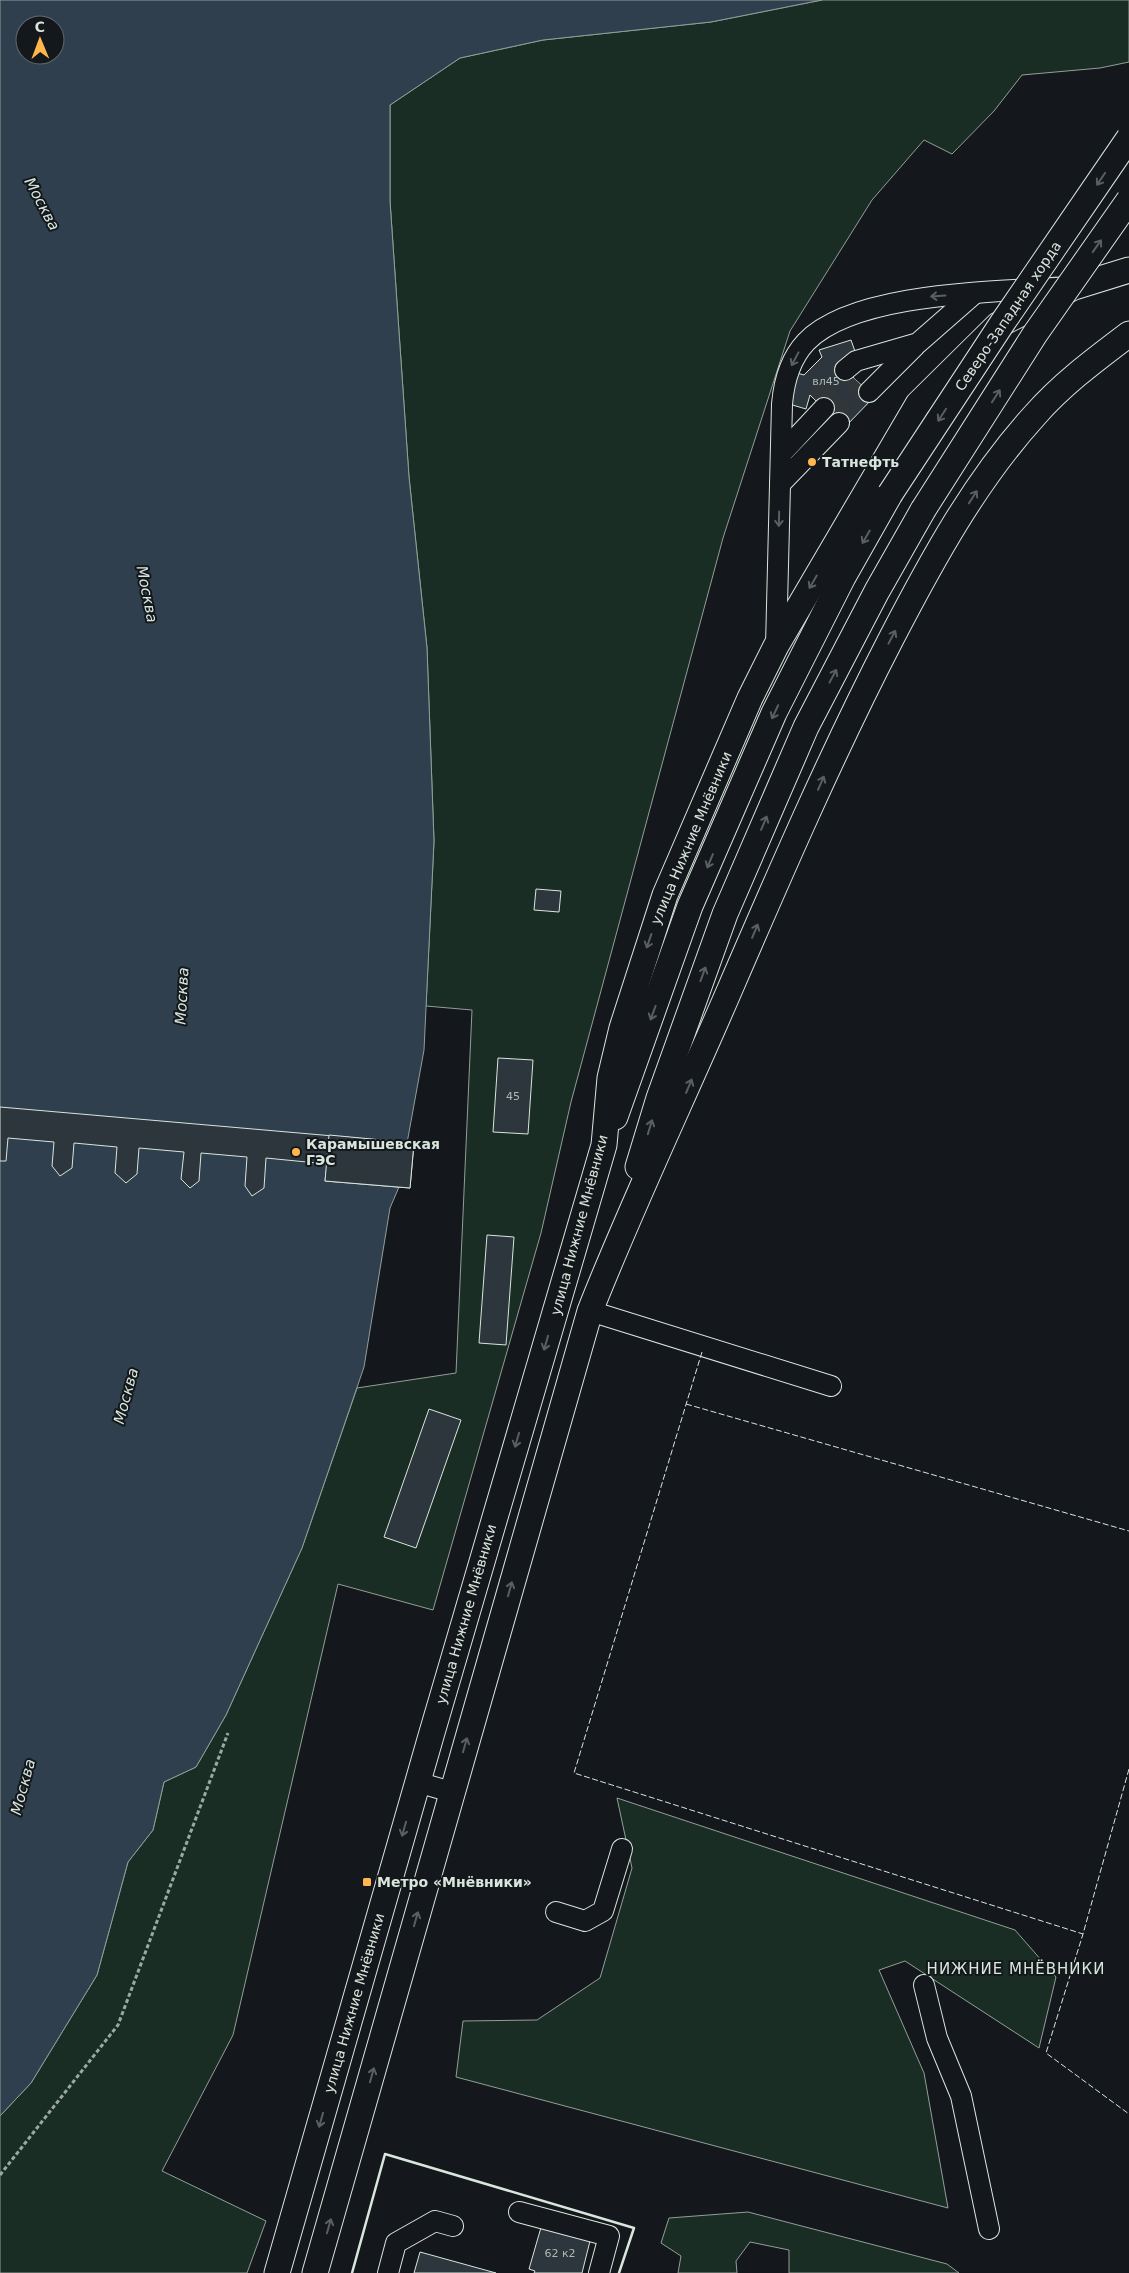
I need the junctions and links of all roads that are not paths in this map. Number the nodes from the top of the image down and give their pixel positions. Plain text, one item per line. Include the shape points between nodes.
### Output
1 (1129, 138) edge
2 (1129, 200) edge
3 (1129, 270) edge
4 (1074, 287) junction
5 (974, 294) junction
6 (1129, 334) edge
7 (918, 343) junction
8 (780, 469) junction
9 (776, 646) junction
10 (604, 1145) junction
11 (605, 1274) junction
12 (590, 1311) junction
13 (831, 1386) dead end
14 (417, 1782) junction
15 (451, 1792) junction
16 (622, 1849) dead end
17 (556, 1912) dead end
18 (924, 1985) dead end
19 (519, 2212) dead end
20 (453, 2226) dead end
21 (990, 2229) dead end
22 (277, 2273) edge
23 (315, 2273) edge
24 (388, 2273) edge
25 (599, 2273) edge

1 -> 10 main road, Северо-Западная хорда, bridge via 890,494 844,576 774,713 690,906
11 -> 2 main road, bridge via 659,1098 725,914 806,727 923,510 1035,334
3 - 4 main road, улица Нижние Мнёвники
4 - 5 street
4 -> 9 main road, улица Нижние Мнёвники via 998,325 918,404
5 - 7 street
5 -> 8 street via 898,302 855,315 817,332 799,351 786,377
11 -> 6 main road via 851,716 932,562 985,479 1035,415 1078,373
7 - 7 street via 857,381 885,353
8 - 8 street via 828,412 808,411 800,434
8 -> 9 street
9 -> 10 main road, улица Нижние Мнёвники via 750,698 648,942 610,1078
10 -> 14 main road, улица Нижние Мнёвники
11 - 12 main road
12 - 13 street
15 -> 12 main road
14 - 15 street
14 -> 22 main road, улица Нижние Мнёвники
23 -> 15 main road
16 - 17 street via 603,1911 585,1921
18 - 21 street via 937,2038 962,2096
19 - 25 street via 610,2236
20 - 24 street via 435,2221 396,2243

